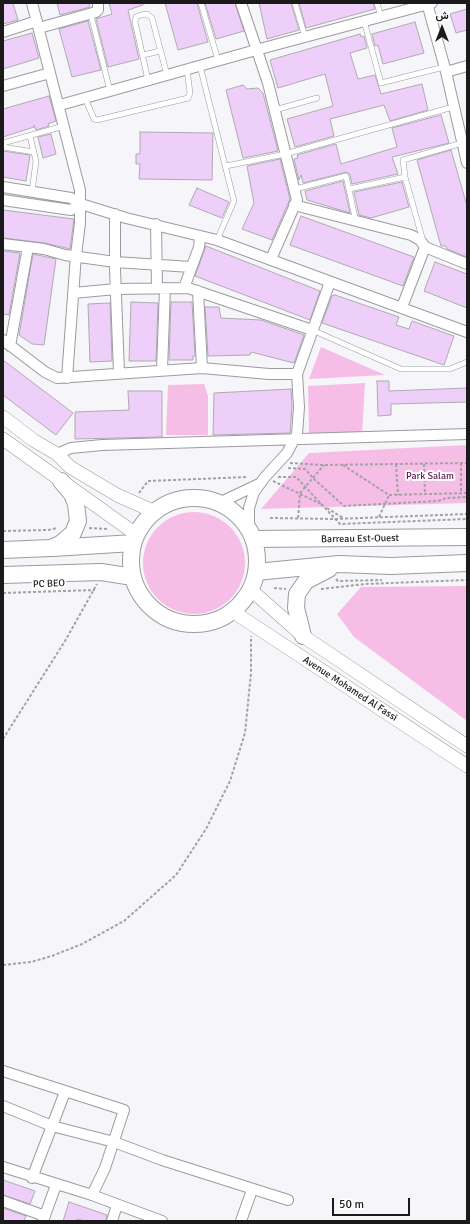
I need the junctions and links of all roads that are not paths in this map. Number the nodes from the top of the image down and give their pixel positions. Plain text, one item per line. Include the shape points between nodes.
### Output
1 (32, 3) edge
2 (98, 3) edge
3 (201, 3) edge
4 (241, 3) edge
5 (295, 3) edge
6 (377, 3) edge
7 (429, 4) edge
8 (91, 15) junction
9 (381, 17) junction
10 (364, 21) junction
11 (38, 25) junction
12 (3, 32) edge
13 (305, 37) junction
14 (256, 50) junction
15 (160, 51) junction
16 (143, 55) junction
17 (218, 60) junction
18 (200, 66) junction
19 (467, 66) edge
20 (187, 69) junction
21 (445, 69) junction
22 (50, 73) junction
23 (167, 75) junction
24 (148, 80) junction
25 (3, 86) edge
26 (110, 91) junction
27 (85, 98) junction
28 (317, 98) dead end
29 (60, 106) junction
30 (453, 106) junction
31 (275, 110) junction
32 (65, 126) junction
33 (30, 136) junction
34 (3, 143) edge
35 (462, 143) junction
36 (3, 147) edge
37 (34, 152) junction
38 (285, 154) junction
39 (467, 163) edge
40 (226, 166) junction
41 (405, 177) junction
42 (3, 187) edge
43 (295, 189) junction
44 (349, 189) junction
45 (32, 192) junction
46 (3, 200) edge
47 (81, 204) junction
48 (294, 205) junction
49 (115, 214) junction
50 (356, 222) junction
51 (156, 224) junction
52 (200, 236) junction
53 (217, 240) junction
54 (3, 244) edge
55 (425, 247) junction
56 (28, 248) junction
57 (76, 255) junction
58 (271, 259) junction
59 (115, 262) junction
60 (157, 264) junction
61 (467, 264) edge
62 (191, 267) junction
63 (330, 282) junction
64 (161, 288) junction
65 (184, 288) junction
66 (116, 289) junction
67 (198, 291) junction
68 (73, 293) junction
69 (402, 308) junction
70 (312, 330) junction
71 (467, 332) edge
72 (6, 343) edge
73 (467, 362) edge
74 (202, 368) junction
75 (162, 370) junction
76 (119, 373) junction
77 (297, 374) junction
78 (67, 378) junction
79 (3, 417) edge
80 (467, 434) edge
81 (294, 438) junction
82 (3, 439) edge
83 (57, 454) junction
84 (61, 481) junction
85 (268, 481) junction
86 (219, 503) junction
87 (154, 512) junction
88 (251, 535) junction
89 (467, 537) edge
90 (135, 539) junction
91 (51, 548) junction
92 (3, 550) edge
93 (467, 563) edge
94 (339, 564) junction
95 (256, 572) junction
96 (3, 575) edge
97 (133, 577) junction
98 (250, 589) junction
99 (232, 611) junction
100 (303, 636) junction
101 (467, 746) edge
102 (467, 766) edge
103 (3, 1071) edge
104 (65, 1092) junction
105 (3, 1106) edge
106 (52, 1126) junction
107 (114, 1142) junction
108 (3, 1167) edge
109 (32, 1178) junction
110 (56, 1185) junction
111 (252, 1190) junction
112 (92, 1195) junction
113 (288, 1200) dead end
114 (3, 1201) edge
115 (117, 1205) junction
116 (44, 1218) edge
117 (112, 1221) edge
118 (162, 1221) edge
119 (241, 1221) edge

1 - 11 street
2 - 8 street via 98,11
3 - 17 lane
4 - 14 street
5 - 13 lane
6 - 9 lane
7 - 9 street
7 - 21 street
8 - 11 street
8 - 26 lane
9 - 10 street
10 - 13 street
10 - 21 lane via 381,84
11 - 12 street
11 - 22 street
13 - 14 street
14 - 17 street
14 - 31 street
15 - 16 lane
15 - 16 lane via 152,18 147,14 141,14 136,17 135,22
15 - 23 lane
16 - 24 lane
17 - 18 street
18 - 20 street
18 - 40 lane
19 - 21 street
20 - 23 street
20 - 27 lane via 190,93 188,98 97,120 94,119
21 - 30 street
22 - 25 street
22 - 29 street
23 - 24 street
24 - 26 street
26 - 27 street
27 - 29 street
28 - 31 lane
29 - 32 street
30 - 35 street
30 - 38 lane
31 - 38 street
32 - 33 lane
32 - 47 street
33 - 34 lane
33 - 37 lane
35 - 39 street
35 - 41 lane via 403,160
36 - 37 lane
37 - 45 lane via 36,161
38 - 40 lane
38 - 43 street
40 - 53 lane via 234,201
41 - 44 lane
41 - 55 lane
42 - 45 street
43 - 44 lane via 346,176
43 - 48 street via 297,200
44 - 50 lane
45 - 47 street via 71,198
46 - 47 street via 71,210
47 - 49 street
47 - 57 street
48 - 50 street
48 - 58 street
49 - 51 street
49 - 59 street
50 - 55 street via 411,235 420,240
51 - 52 street
51 - 60 street
52 - 53 street
52 - 62 street via 199,247
53 - 58 street
54 - 56 street
55 - 61 street
55 - 69 street
56 - 57 street
56 - 72 street
57 - 59 street
57 - 68 street
58 - 63 street
59 - 60 street
59 - 66 street
60 - 62 street
60 - 64 street
62 - 65 street
63 - 69 street
63 - 70 street
64 - 65 street
64 - 66 street
64 - 75 street
65 - 67 street
66 - 68 street
66 - 76 street
67 - 70 street
67 - 74 street
68 - 78 street
69 - 71 street
70 - 73 lane via 401,369 450,369
70 - 77 street
72 - 78 street via 52,377
74 - 75 street
74 - 77 street
75 - 76 street
76 - 78 street
77 - 81 street via 298,422
79 - 83 street via 33,440
80 - 81 street
81 - 83 street via 102,445 71,448
81 - 85 street
82 - 84 street
83 - 87 street via 70,467 132,503
84 - 90 street
84 - 91 main road via 72,494 78,516 68,526 68,537
85 - 86 street
85 - 88 street via 254,492 249,508
86 - 87 main road via 200,498 181,500
86 - 88 main road via 237,514
87 - 90 main road
88 - 89 main road, Barreau Est-Ouest
88 - 95 main road via 256,550
90 - 91 main road
90 - 97 main road via 131,566
91 - 92 main road
93 - 94 main road via 391,566
94 - 95 main road
94 - 100 main road via 310,578 298,591 296,608
95 - 98 main road
96 - 97 main road via 101,572
97 - 99 main road via 150,605 178,622 206,622
98 - 99 main road via 242,602
98 - 100 street, Avenue Mohamed Al Fassi
99 - 102 street, Avenue Mohamed Al Fassi
100 - 101 street, Avenue Mohamed Al Fassi
103 - 104 street
104 - 106 street
104 - 107 street via 124,1110
105 - 106 street
106 - 107 street
106 - 109 street
107 - 111 street
107 - 112 street
108 - 109 street
109 - 110 street
110 - 112 street
110 - 116 street
111 - 113 street
111 - 119 street
112 - 115 street
114 - 116 street
115 - 117 street
115 - 118 street

